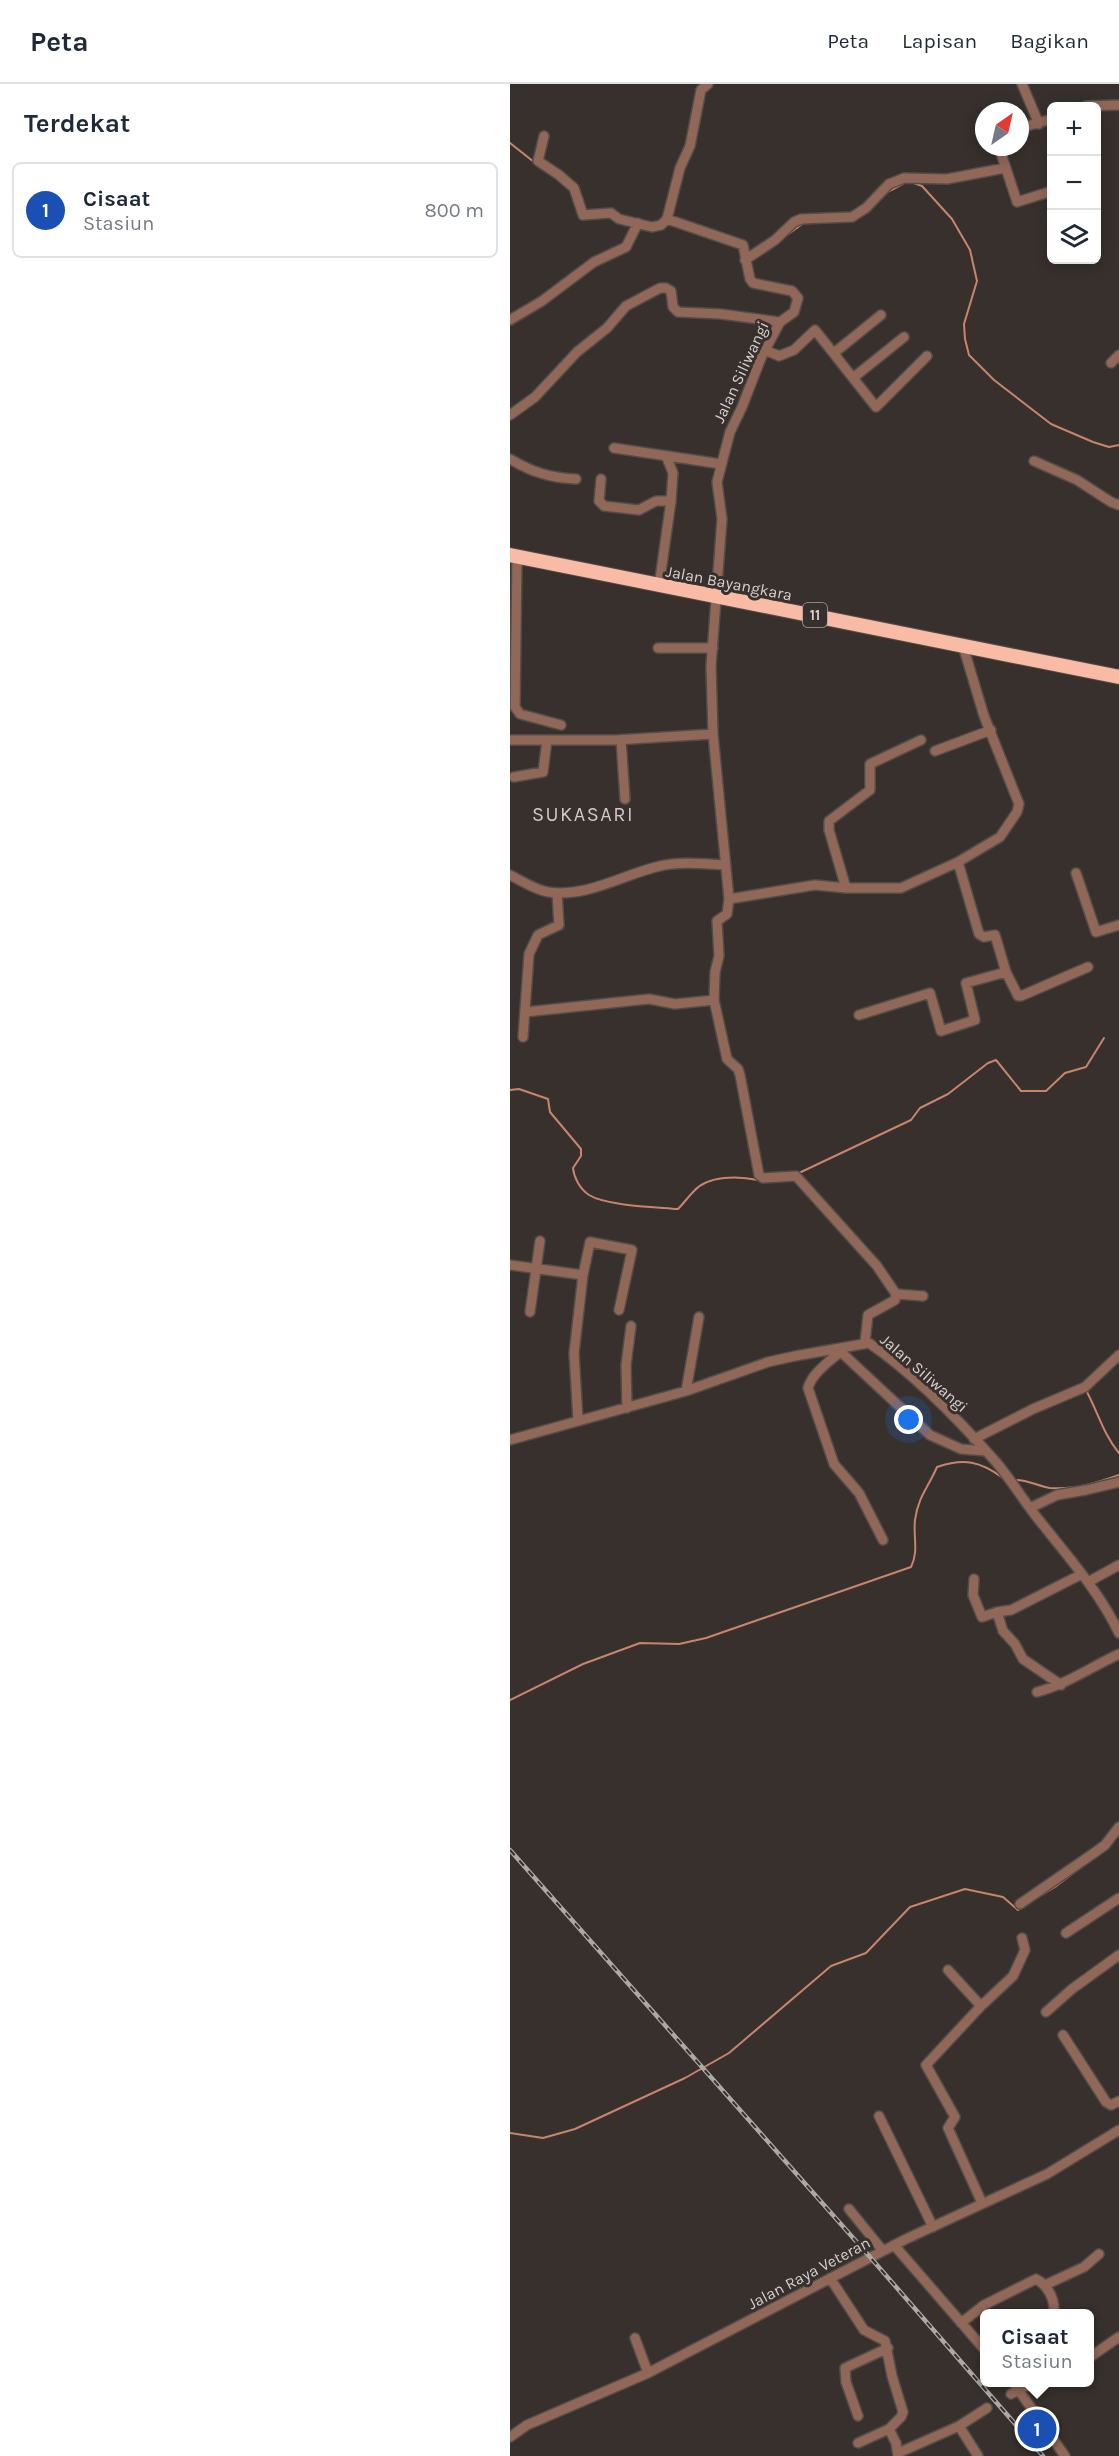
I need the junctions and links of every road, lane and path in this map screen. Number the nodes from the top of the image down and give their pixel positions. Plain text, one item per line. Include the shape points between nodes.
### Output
1 (708, 84) edge
2 (1022, 84) edge
3 (1119, 105) edge
4 (1101, 106) edge
5 (1047, 121) edge
6 (1039, 124) junction
7 (1029, 126) edge
8 (544, 136) dead end
9 (1002, 156) edge
10 (1005, 168) junction
11 (1047, 193) edge
12 (667, 218) junction
13 (638, 223) junction
14 (746, 260) junction
15 (881, 315) dead end
16 (510, 320) edge
17 (780, 322) junction
18 (904, 337) dead end
19 (765, 350) junction
20 (834, 353) junction
21 (1119, 355) edge
22 (927, 356) dead end
23 (1111, 363) dead end
24 (853, 378) junction
25 (510, 415) edge
26 (614, 448) dead end
27 (666, 456) junction
28 (510, 459) edge
29 (1034, 461) dead end
30 (721, 464) junction
31 (576, 479) dead end
32 (601, 479) dead end
33 (670, 501) junction
34 (1119, 505) edge
35 (513, 556) edge
36 (659, 586) junction
37 (717, 597) junction
38 (963, 646) junction
39 (658, 648) dead end
40 (713, 648) junction
41 (1119, 677) edge
42 (561, 725) dead end
43 (991, 730) junction
44 (713, 734) junction
45 (510, 740) edge
46 (547, 740) junction
47 (621, 740) junction
48 (921, 740) dead end
49 (936, 751) dead end
50 (514, 777) dead end
51 (625, 799) dead end
52 (958, 862) junction
53 (726, 865) junction
54 (1076, 873) dead end
55 (510, 874) edge
56 (846, 888) junction
57 (557, 893) junction
58 (729, 899) junction
59 (1119, 925) edge
60 (1088, 967) dead end
61 (1006, 972) junction
62 (714, 1000) junction
63 (525, 1012) junction
64 (859, 1015) dead end
65 (523, 1038) dead end
66 (540, 1241) dead end
67 (510, 1265) edge
68 (536, 1269) junction
69 (583, 1275) junction
70 (896, 1294) junction
71 (922, 1296) dead end
72 (619, 1310) dead end
73 (530, 1312) dead end
74 (699, 1317) dead end
75 (632, 1326) dead end
76 (865, 1342) junction
77 (843, 1349) junction
78 (1119, 1355) edge
79 (686, 1391) junction
80 (627, 1408) junction
81 (578, 1420) junction
82 (974, 1438) junction
83 (510, 1440) edge
84 (986, 1451) junction
85 (1119, 1482) edge
86 (1030, 1508) junction
87 (883, 1540) dead end
88 (1119, 1565) edge
89 (1085, 1578) junction
90 (974, 1579) dead end
91 (997, 1612) junction
92 (1119, 1634) edge
93 (1119, 1654) edge
94 (1061, 1685) junction
95 (1036, 1692) dead end
96 (1119, 1827) edge
97 (1119, 1898) edge
98 (1020, 1904) dead end
99 (1066, 1933) dead end
100 (1022, 1938) dead end
101 (1119, 1955) edge
102 (948, 1970) dead end
103 (981, 2006) junction
104 (1047, 2012) dead end
105 (1064, 2036) dead end
106 (1119, 2101) edge
107 (879, 2116) dead end
108 (1119, 2130) edge
109 (982, 2203) junction
110 (849, 2209) dead end
111 (933, 2227) junction
112 (894, 2245) junction
113 (883, 2251) junction
114 (1099, 2254) dead end
115 (830, 2278) junction
116 (1047, 2285) junction
117 (1054, 2309) edge
118 (961, 2323) junction
119 (1119, 2337) edge
120 (635, 2338) dead end
121 (980, 2344) edge
122 (888, 2349) junction
123 (1094, 2354) edge
124 (648, 2373) junction
125 (1014, 2389) edge
126 (987, 2408) dead end
127 (858, 2416) dead end
128 (959, 2426) junction
129 (889, 2429) junction
130 (510, 2437) edge
131 (858, 2443) dead end
132 (898, 2455) edge
133 (978, 2456) edge
134 (1065, 2456) edge

1 - 12 street via 701,90 690,146
2 - 6 street
3 - 4 street
5 - 6 street
6 - 7 street
8 - 13 street via 539,162 574,188 583,214 615,215
9 - 10 street
10 - 11 street via 1017,202
10 - 14 street via 947,179 898,180 852,217 801,219
12 - 13 street via 654,227
12 - 14 street, Jalan Siliwangi via 743,245
13 - 16 street via 626,248 594,262
14 - 17 street, Jalan Siliwangi via 753,283 792,291 797,296 794,312
15 - 20 street
17 - 19 street, Jalan Siliwangi
17 - 25 street via 678,312 673,307 671,291 660,288 626,306 535,397
18 - 24 street
19 - 20 street via 779,356 794,350 815,330
19 - 30 street, Jalan Siliwangi via 730,432
20 - 24 street
21 - 23 street
22 - 24 street via 876,407
26 - 27 street
27 - 30 street
27 - 33 street via 673,473
28 - 31 street via 544,476
29 - 34 street
30 - 37 street, Jalan Siliwangi via 717,482 722,519
32 - 33 street via 599,501 604,506 639,510 656,501
33 - 36 street
35 - 36 highway, Jalan Bayangkara / 11
35 - 42 street via 515,707 520,714
36 - 37 highway, Jalan Bayangkara / 11
37 - 38 highway, Jalan Bayangkara / 11
37 - 40 street, Jalan Siliwangi
38 - 41 highway, Jalan Bayangkara / 11
38 - 43 street
39 - 40 street
40 - 44 street, Jalan Siliwangi
43 - 49 street
43 - 52 street via 1019,808 1000,837
44 - 47 street
44 - 53 street, Jalan Siliwangi
45 - 46 street
46 - 47 street
46 - 50 street via 543,772
47 - 51 street
48 - 56 street via 870,764 870,790 829,821
52 - 56 street via 901,888
52 - 61 street via 979,934 996,935
53 - 57 street via 673,863 634,872 586,891
53 - 58 street, Jalan Siliwangi
54 - 59 street via 1096,932
55 - 57 street via 536,888
56 - 58 street via 815,885
57 - 63 street via 559,925 541,932 531,947
58 - 62 street via 727,914 717,921
60 - 61 street via 1021,996
61 - 64 street via 966,983 975,1020 941,1031 930,993
62 - 63 street via 675,1004 649,999
62 - 70 street via 727,1059 740,1075 759,1175 796,1176 878,1266
63 - 65 street
66 - 68 street
67 - 68 street
68 - 69 street
68 - 73 street
69 - 72 street via 590,1242 632,1250
69 - 81 street via 574,1353
70 - 71 street
70 - 76 street via 895,1299 868,1315
74 - 79 street
75 - 80 street via 626,1365
76 - 77 street, Jalan Siliwangi
76 - 82 street, Jalan Siliwangi via 926,1390
77 - 79 street, Jalan Siliwangi via 768,1362
77 - 84 street via 930,1434 961,1449
77 - 87 street via 810,1381 808,1388 834,1464 859,1493
78 - 82 street via 1086,1387
79 - 80 street, Jalan Siliwangi
80 - 81 street, Jalan Siliwangi
81 - 83 street, Jalan Siliwangi
82 - 84 street, Jalan Siliwangi
84 - 86 street, Jalan Siliwangi
85 - 86 street via 1057,1495
86 - 89 street, Jalan Siliwangi
88 - 89 street
89 - 91 street via 1011,1610
89 - 92 street, Jalan Siliwangi
90 - 91 street via 973,1595 982,1617
91 - 94 street via 1003,1631 1023,1659
93 - 94 street
94 - 95 street
96 - 98 street via 1094,1853
97 - 99 street
100 - 103 street via 1025,1950 1013,1976
101 - 104 street
102 - 103 street
103 - 109 street via 926,2065 955,2117 948,2128
105 - 106 street via 1106,2102 1111,2105
107 - 111 street
108 - 109 street, Jalan Raya Veteran via 1047,2174
109 - 111 street, Jalan Raya Veteran
110 - 113 street
111 - 112 street, Jalan Raya Veteran
112 - 113 street, Jalan Raya Veteran
112 - 118 street
113 - 115 street, Jalan Raya Veteran
114 - 116 street via 1084,2267
115 - 122 street via 864,2330 882,2338
115 - 124 street, Jalan Raya Veteran
116 - 117 street
116 - 118 street via 1031,2280 984,2305
118 - 121 street
119 - 123 street
120 - 124 street
122 - 127 street via 845,2368
122 - 129 street via 903,2412
124 - 130 street, Jalan Raya Veteran via 527,2425
125 - 134 street
126 - 128 street
128 - 132 street
128 - 133 street
129 - 131 street
129 - 132 street

